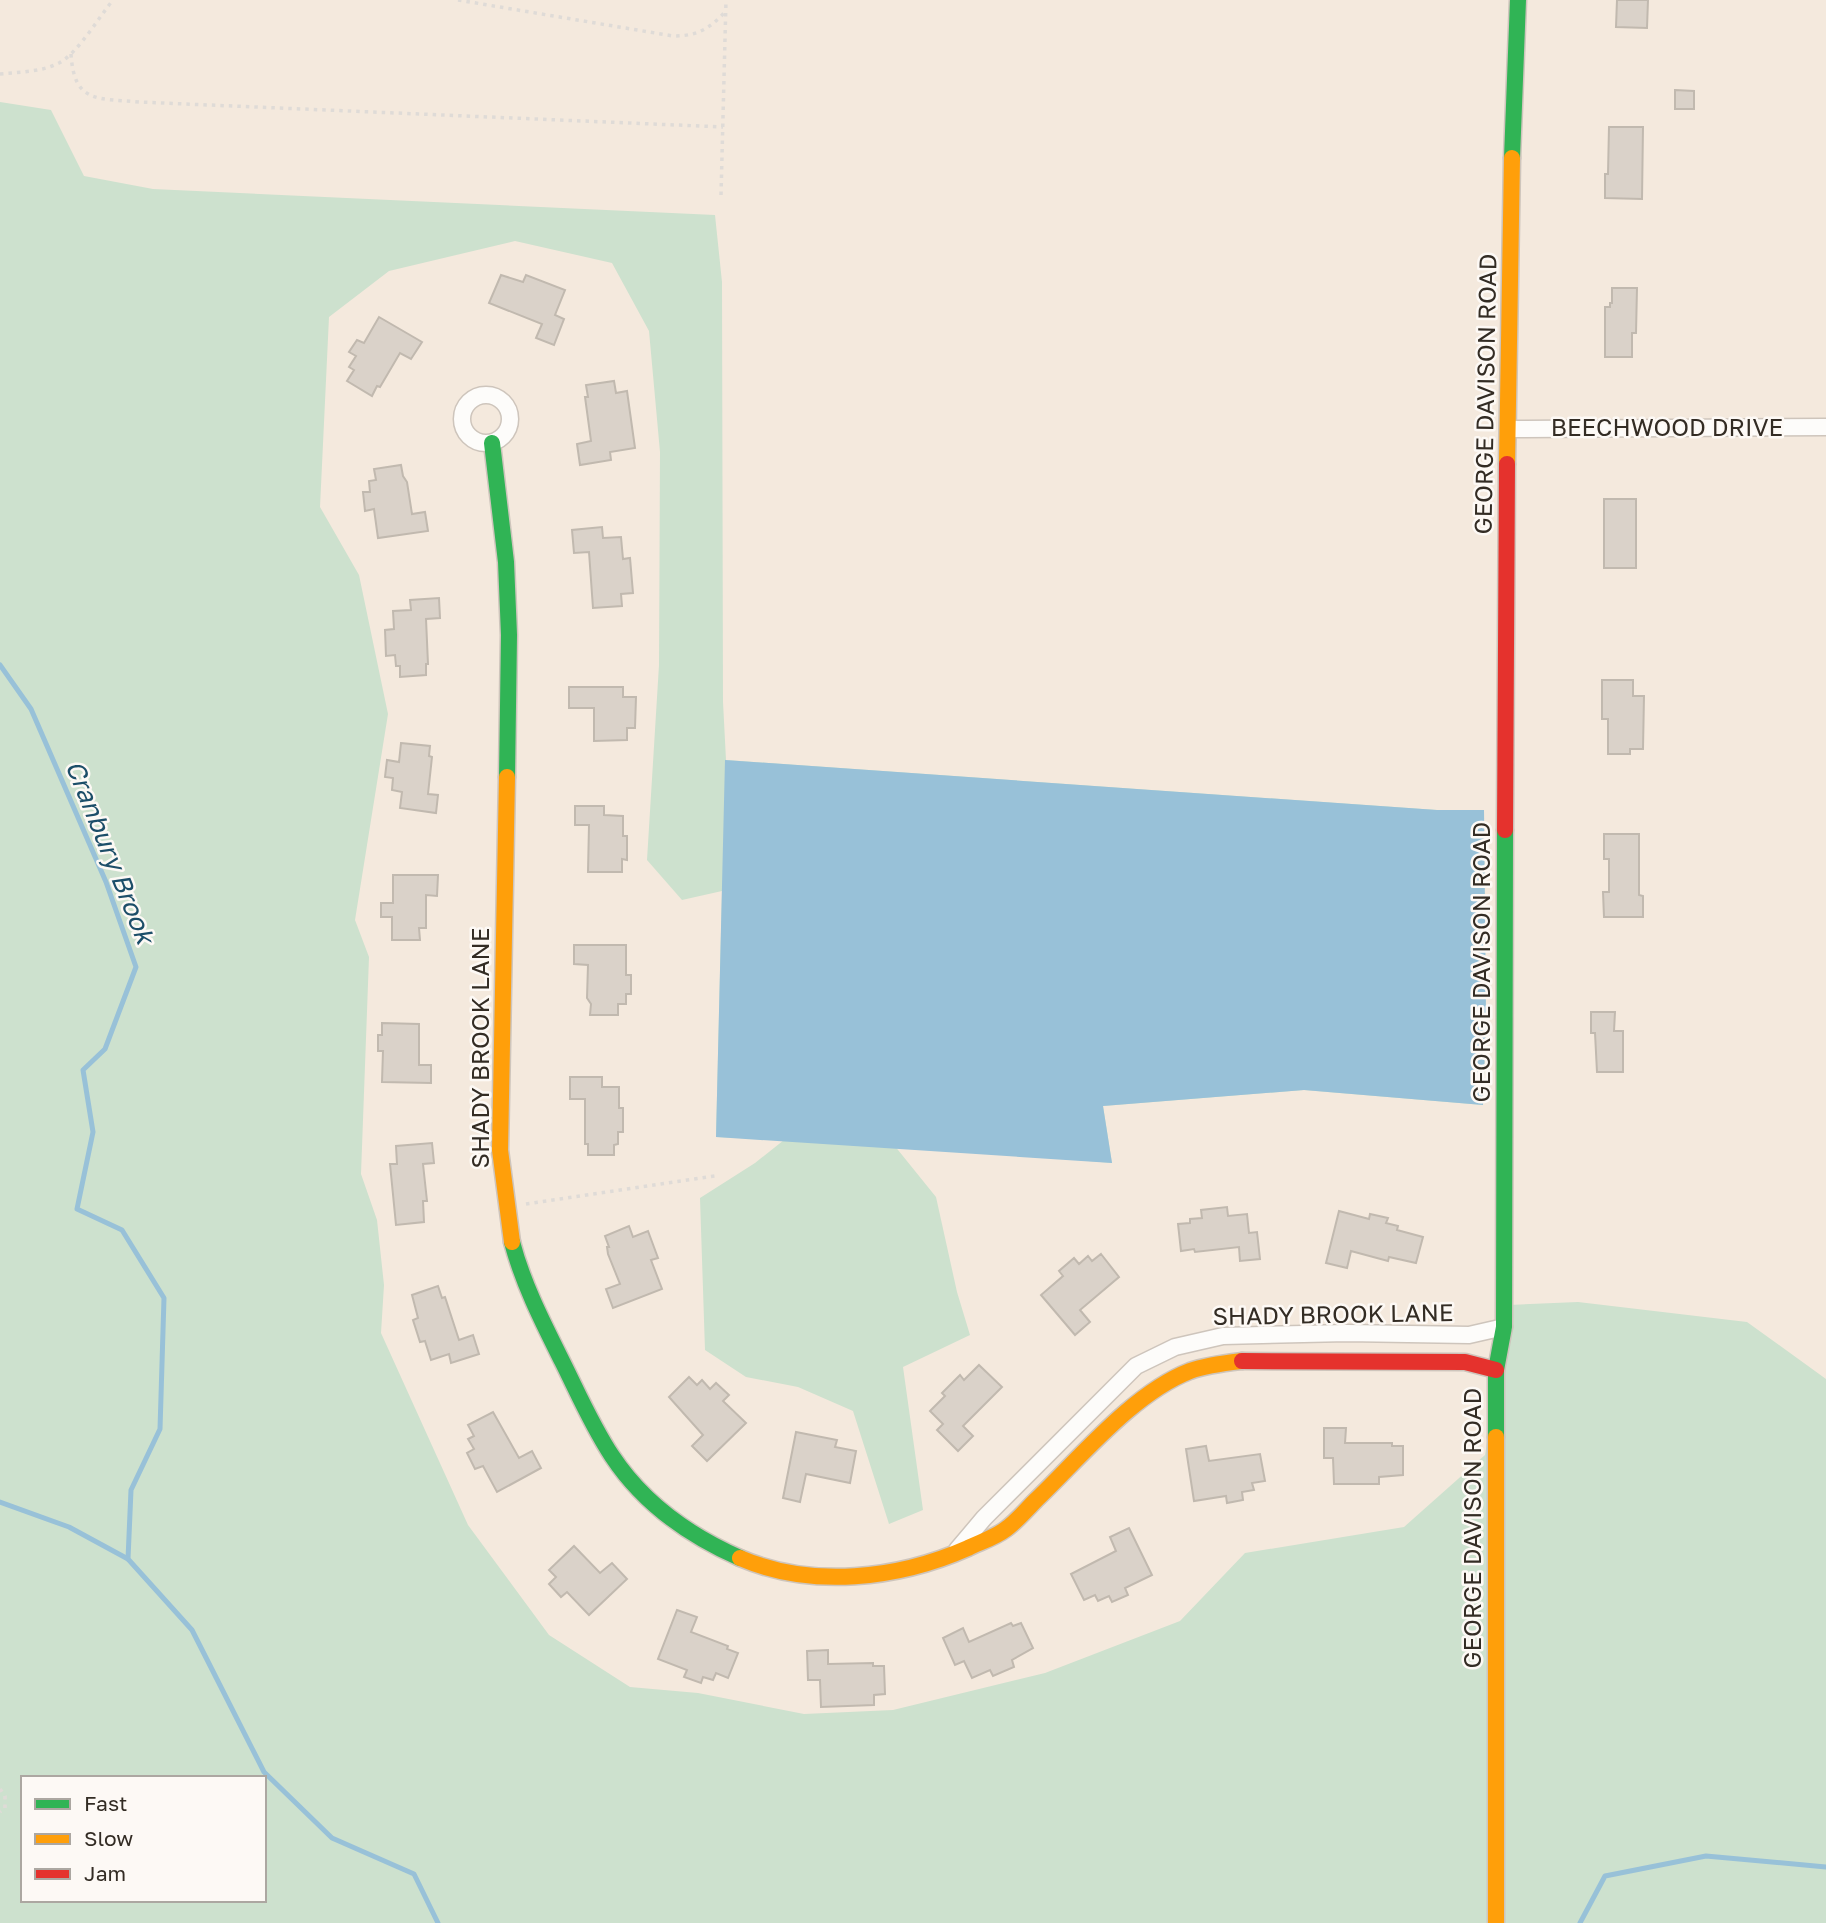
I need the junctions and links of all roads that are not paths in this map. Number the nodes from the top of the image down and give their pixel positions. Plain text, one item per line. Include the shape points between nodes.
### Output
1 (1518, 0) edge
2 (1826, 427) edge
3 (1508, 429) junction
4 (492, 443) dead end
5 (1504, 1327) junction
6 (1297, 1335) junction
7 (1298, 1360) junction
8 (1496, 1370) junction
9 (1082, 1418) junction
10 (1099, 1435) junction
11 (953, 1555) junction
12 (1496, 1923) edge

1 - 3 street, GEORGE DAVISON ROAD
2 - 3 street, BEECHWOOD DRIVE
3 - 5 street, GEORGE DAVISON ROAD
4 - 11 street, SHADY BROOK LANE via 509,635 499,1150 510,1230 528,1289 606,1448 629,1479 683,1531 747,1562 781,1573 821,1577 860,1578
5 - 6 street, SHADY BROOK LANE via 1469,1335
5 - 8 street, GEORGE DAVISON ROAD
6 - 7 street
6 - 9 street, SHADY BROOK LANE via 1223,1336 1175,1347 1136,1366
7 - 8 street, SHADY BROOK LANE via 1465,1363
7 - 10 street, SHADY BROOK LANE via 1257,1359 1191,1371 1131,1408
8 - 12 street, GEORGE DAVISON ROAD
9 - 10 street
9 - 11 street, SHADY BROOK LANE
10 - 11 street, SHADY BROOK LANE via 999,1535

